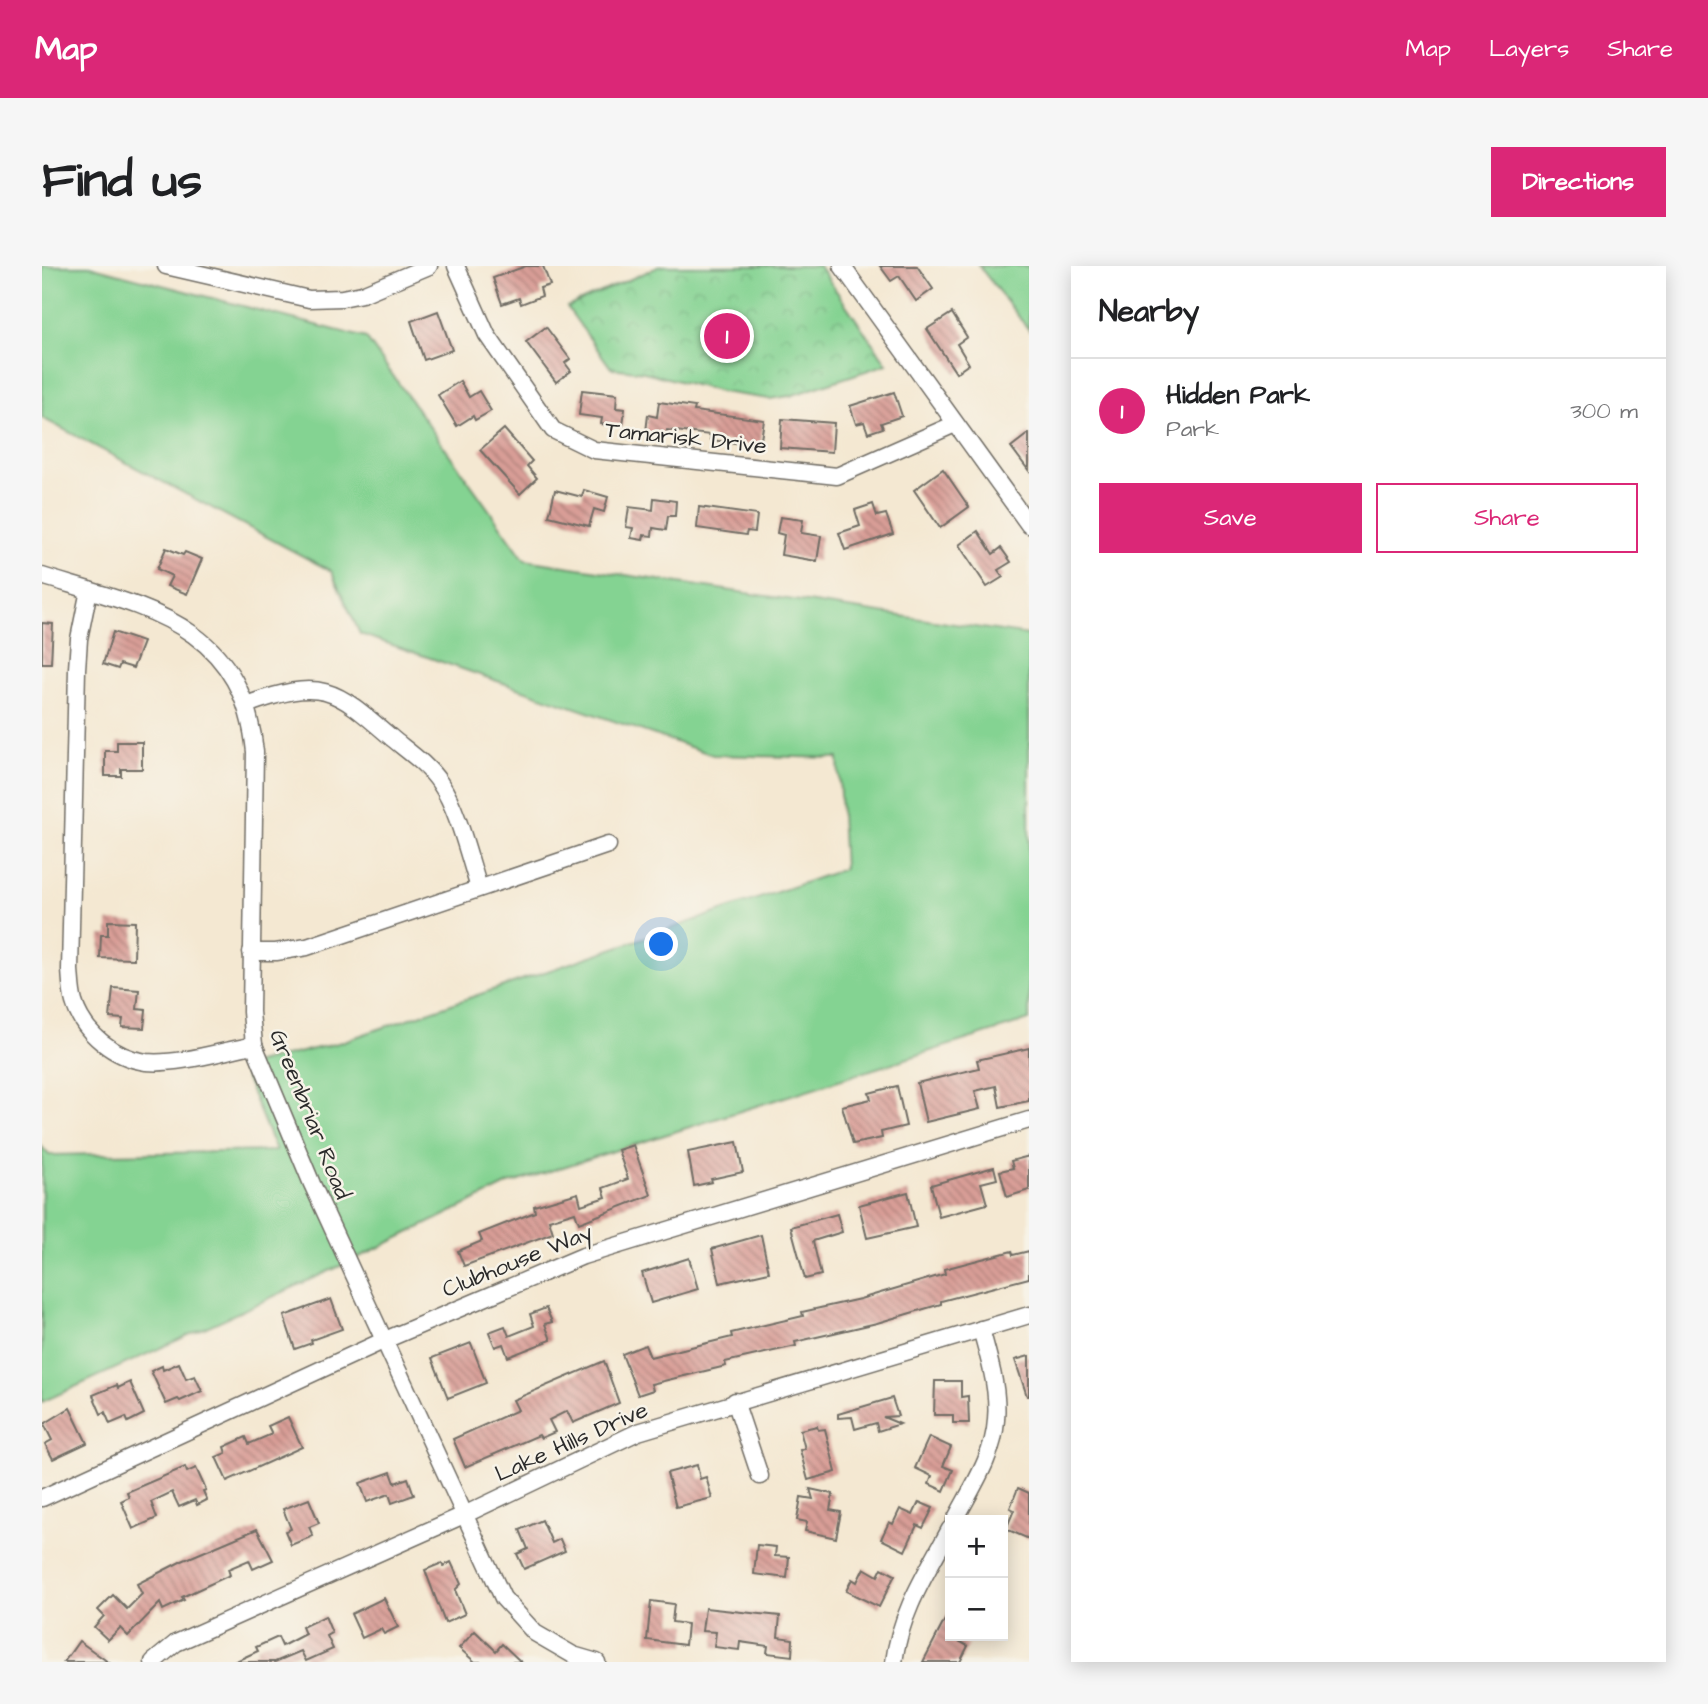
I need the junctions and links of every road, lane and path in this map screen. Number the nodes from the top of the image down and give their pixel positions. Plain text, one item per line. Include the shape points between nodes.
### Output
1 (166, 266) edge
2 (429, 266) edge
3 (456, 266) edge
4 (842, 266) edge
5 (956, 424) junction
6 (1029, 525) edge
7 (42, 576) edge
8 (89, 590) junction
9 (246, 705) junction
10 (608, 845) dead end
11 (479, 888) junction
12 (251, 952) junction
13 (254, 1045) junction
14 (1029, 1120) edge
15 (1029, 1315) edge
16 (981, 1329) junction
17 (385, 1340) junction
18 (735, 1401) junction
19 (760, 1476) dead end
20 (42, 1498) edge
21 (466, 1514) junction
22 (958, 1515) edge
23 (945, 1538) edge
24 (153, 1662) edge
25 (597, 1662) edge
26 (894, 1662) edge

1 - 2 street via 309,299 362,294
3 - 5 street, Tamarisk Drive via 487,335 554,430 594,450 837,476
4 - 5 street
5 - 6 street
7 - 8 street, Greenbriar Road
8 - 9 street, Greenbriar Road via 143,607 182,626 229,670
8 - 13 street via 77,669 70,970 75,1003 81,1018 103,1043 146,1062
9 - 11 street via 308,689 339,696 359,709 440,783
9 - 12 street, Greenbriar Road via 256,768
10 - 11 street
11 - 12 street via 307,947
12 - 13 street, Greenbriar Road
13 - 17 street, Greenbriar Road
14 - 17 street, Clubhouse Way via 583,1256
15 - 16 street, Lake Hills Drive
16 - 18 street, Lake Hills Drive
16 - 22 street via 994,1380 996,1421 989,1454
17 - 20 street, Clubhouse Way
17 - 21 street, Greenbriar Road
18 - 19 street
18 - 21 street, Lake Hills Drive via 638,1432
21 - 24 street, Lake Hills Drive via 176,1643
21 - 25 street, Greenbriar Road via 503,1598 535,1633 573,1655
23 - 26 street via 907,1609

